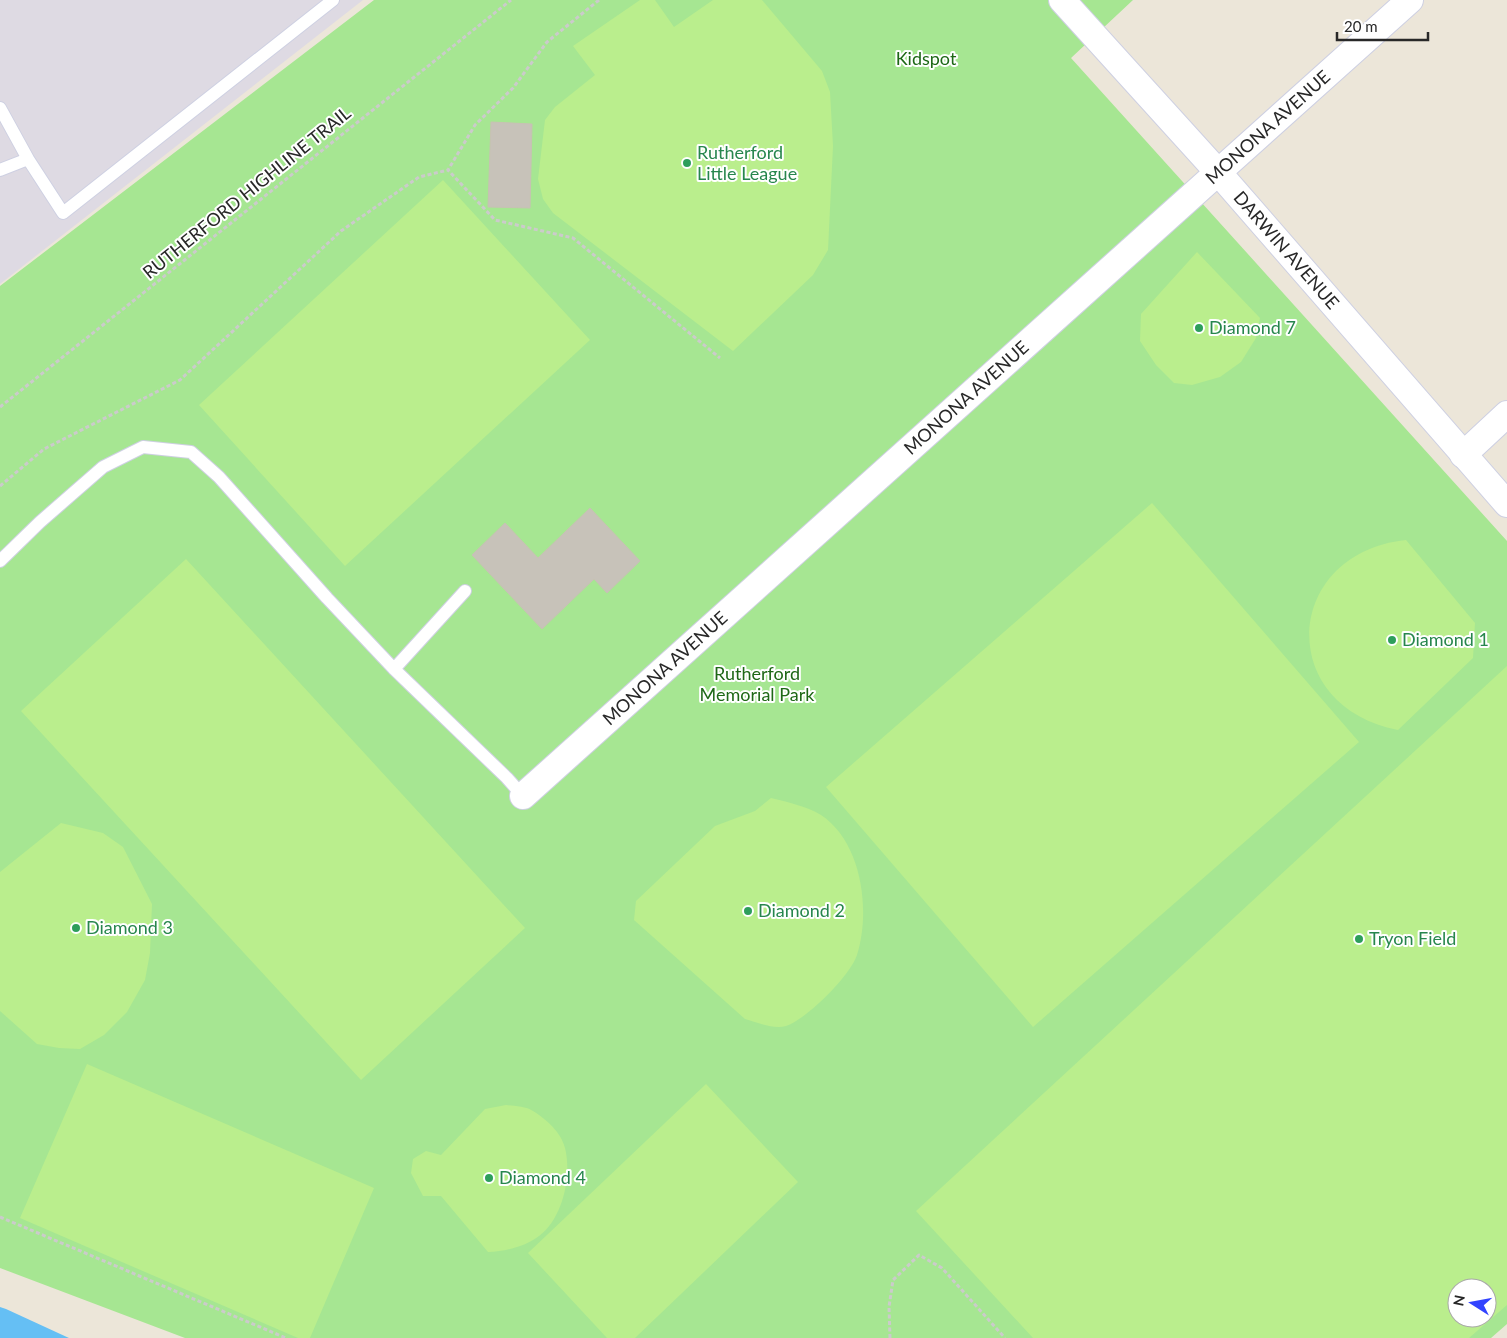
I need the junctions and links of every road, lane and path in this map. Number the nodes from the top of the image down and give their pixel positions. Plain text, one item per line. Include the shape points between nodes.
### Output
1 (333, 0) edge
2 (511, 0) edge
3 (600, 0) edge
4 (1062, 0) edge
5 (1410, 0) edge
6 (0, 108) edge
7 (28, 159) junction
8 (0, 170) edge
9 (448, 170) junction
10 (1217, 171) junction
11 (720, 358) dead end
12 (0, 407) edge
13 (1507, 414) edge
14 (1463, 454) junction
15 (0, 486) edge
16 (1507, 504) edge
17 (0, 561) edge
18 (465, 591) dead end
19 (394, 669) junction
20 (523, 796) joint
21 (0, 1217) edge
22 (286, 1338) edge
23 (890, 1338) edge
24 (1006, 1338) edge

1 - 7 lane via 63,213
2 - 12 path, RUTHERFORD HIGHLINE TRAIL
3 - 9 path via 547,42 513,88 475,125
4 - 10 street, DARWIN AVENUE
5 - 10 street, MONONA AVENUE
6 - 7 lane
7 - 8 lane
9 - 11 path via 495,220 573,238
9 - 15 path via 419,177 341,231 180,380 44,449
10 - 14 street, DARWIN AVENUE
10 - 20 street, MONONA AVENUE
13 - 14 street
14 - 16 street, DARWIN AVENUE
17 - 19 lane via 103,467 143,447 190,452 219,477
18 - 19 lane
19 - 20 lane
21 - 22 path
23 - 24 path via 889,1307 893,1280 919,1255 942,1268

